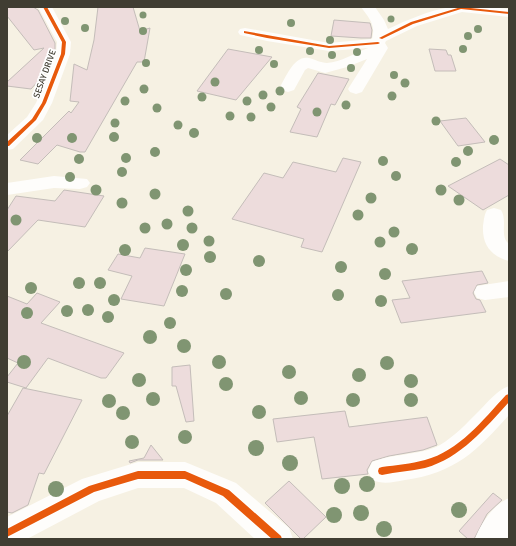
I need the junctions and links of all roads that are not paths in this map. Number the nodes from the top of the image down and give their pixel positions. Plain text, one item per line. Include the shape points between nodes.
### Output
1 (45, 7) edge
2 (368, 7) edge
3 (461, 8) edge
4 (509, 13) edge
5 (245, 32) dead end
6 (380, 43) junction
7 (288, 87) dead end
8 (356, 89) dead end
9 (7, 145) edge
10 (80, 183) dead end
11 (7, 189) edge
12 (494, 215) dead end
13 (509, 254) edge
14 (509, 289) edge
15 (485, 292) dead end
16 (509, 396) edge
17 (382, 471) dead end
18 (509, 513) edge
19 (7, 533) edge
20 (278, 539) edge
21 (490, 539) edge

1 - 9 street, SESAY DRIVE via 64,42 63,54 44,103 34,120
2 - 6 street via 381,25
3 - 4 street
3 - 6 street via 418,21
5 - 6 street via 329,46
6 - 7 street via 342,64 325,68 306,62 299,67
6 - 8 street
10 - 11 street via 54,182
12 - 13 street via 493,240 499,249
14 - 15 street
16 - 17 street via 476,432 452,452 427,464
18 - 21 street
19 - 20 street via 92,489 138,475 184,475 226,493

